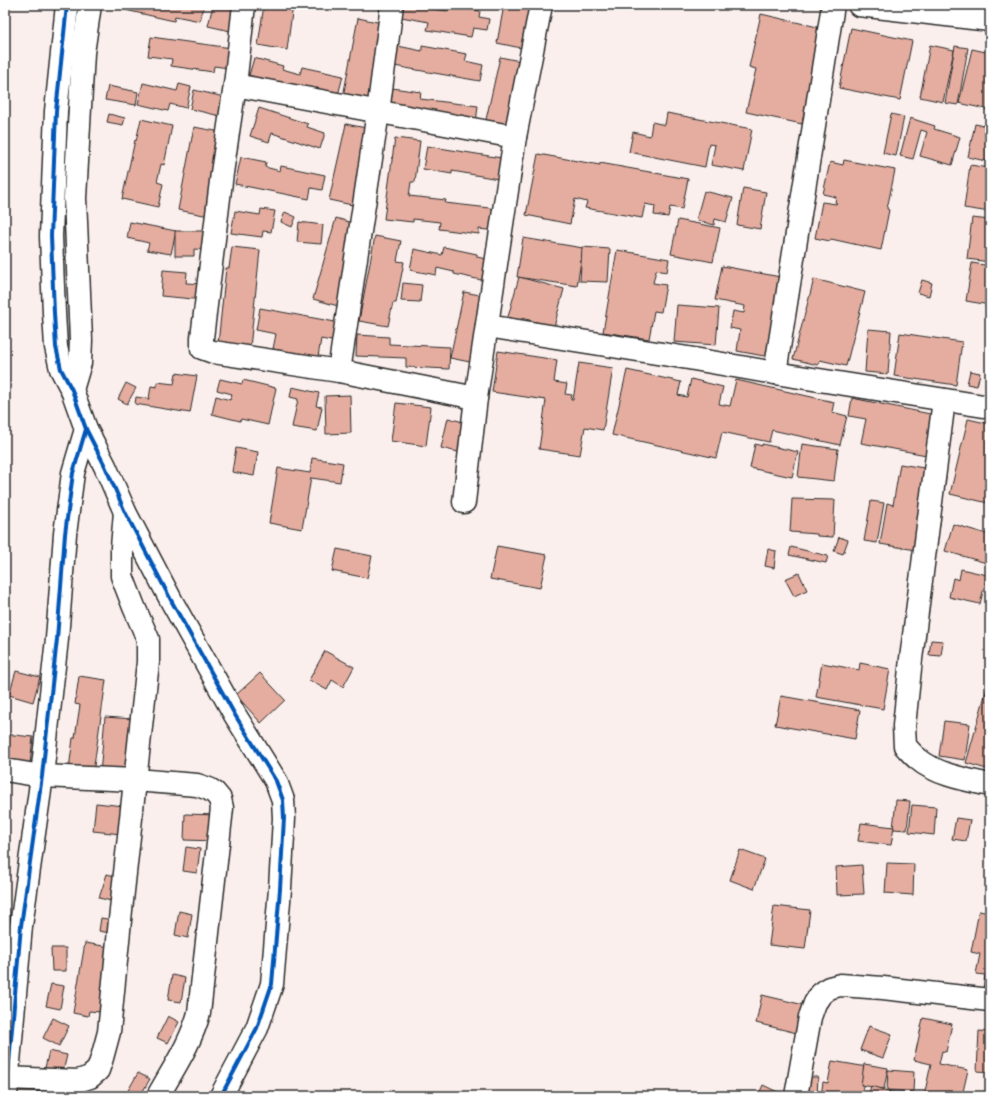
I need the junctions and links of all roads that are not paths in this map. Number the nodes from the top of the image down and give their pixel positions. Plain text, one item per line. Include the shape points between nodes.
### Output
1 (244, 5) edge
2 (392, 5) edge
3 (541, 5) edge
4 (833, 5) edge
5 (859, 5) edge
6 (67, 6) edge
7 (90, 7) edge
8 (990, 20) edge
9 (234, 85) junction
10 (378, 112) junction
11 (515, 137) junction
12 (487, 326) junction
13 (339, 370) junction
14 (775, 373) junction
15 (72, 390) junction
16 (476, 398) junction
17 (944, 400) junction
18 (990, 407) edge
19 (86, 429) junction
20 (464, 502) dead end
21 (125, 512) junction
22 (5, 770) edge
23 (42, 776) junction
24 (135, 780) junction
25 (990, 785) edge
26 (990, 1000) edge
27 (7, 1084) edge
28 (158, 1096) edge
29 (221, 1096) edge
30 (796, 1096) edge

1 - 9 street
2 - 10 street
3 - 11 street
4 - 14 street
5 - 8 street
6 - 7 street
6 - 15 street via 56,111 51,236 56,347 61,369
7 - 15 street via 84,53 75,198 80,363
9 - 10 street
9 - 13 street via 202,348 213,352
10 - 11 street
10 - 13 street
11 - 12 street
12 - 14 street
12 - 16 street
13 - 16 street
14 - 17 street
15 - 19 street
16 - 20 street
17 - 18 street
17 - 25 street via 911,659 904,726 905,746 919,760 937,769 960,779
19 - 21 street
19 - 23 street via 73,473 64,534 57,640
21 - 24 street via 122,576 148,639 148,662
21 - 29 street via 172,602 276,781 283,800 280,889 272,984 257,1028
22 - 23 street
23 - 24 street
23 - 27 street via 21,926
24 - 27 street via 109,1032 98,1070 90,1078 78,1081
24 - 28 street via 197,785 215,793 222,808 199,1013 185,1049
26 - 30 street via 883,988 840,985 829,988 815,1003 810,1017

